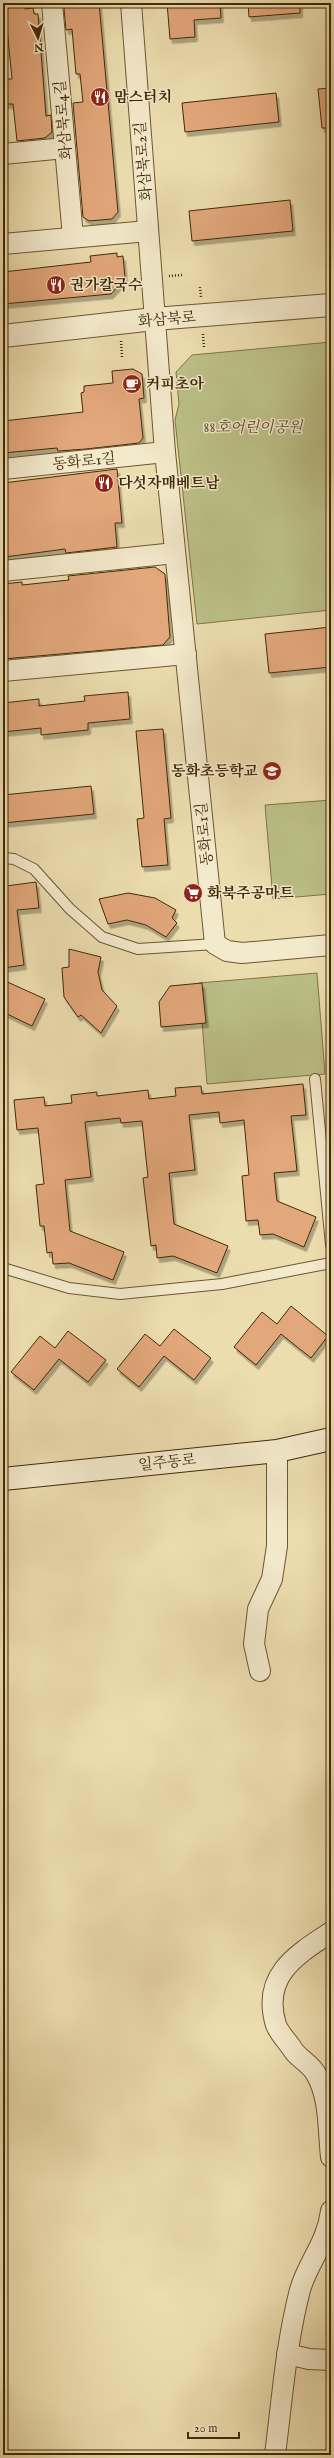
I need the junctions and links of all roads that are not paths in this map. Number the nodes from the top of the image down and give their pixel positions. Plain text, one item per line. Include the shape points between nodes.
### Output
1 (52, 3) edge
2 (131, 3) edge
3 (65, 148) junction
4 (3, 154) edge
5 (148, 231) junction
6 (73, 237) junction
7 (3, 244) edge
8 (331, 305) edge
9 (154, 319) junction
10 (3, 336) edge
11 (165, 452) junction
12 (3, 469) edge
13 (175, 553) junction
14 (3, 571) edge
15 (186, 654) junction
16 (3, 671) edge
17 (3, 858) edge
18 (215, 944) junction
19 (331, 945) edge
20 (315, 1079) dead end
21 (331, 1245) edge
22 (331, 1264) edge
23 (3, 1268) edge
24 (331, 1439) edge
25 (277, 1451) junction
26 (3, 1479) edge
27 (260, 1671) dead end
28 (331, 1932) edge
29 (331, 2157) edge
30 (331, 2211) edge
31 (288, 2354) junction
32 (331, 2360) edge
33 (275, 2455) edge

1 - 3 street, 화삼북로4길
2 - 5 street, 화삼북로2길
3 - 4 street
3 - 6 street, 화삼북로4길
5 - 6 street
5 - 9 street, 화삼북로2길
6 - 7 street
8 - 9 main road, 화삼북로
9 - 10 main road, 화삼북로
9 - 11 street, 동화로1길
11 - 12 street, 동화로1길
11 - 13 street, 동화로1길
13 - 14 street
13 - 15 street, 동화로1길
15 - 16 street
15 - 18 street, 동화로1길
17 - 18 lane via 14,859 34,869 70,909 102,937 138,949
18 - 19 street via 227,951 242,953
20 - 21 lane
22 - 23 lane via 222,1284 120,1294 69,1288
24 - 25 main road, 일주동로
25 - 26 main road, 일주동로
25 - 27 street via 277,1546 272,1579 258,1609 254,1644
28 - 29 street via 291,1960 276,1980 273,2003 276,2026 295,2053 316,2073 325,2096
30 - 31 street via 320,2251 304,2276 292,2322
31 - 32 street via 309,2360
31 - 33 street

